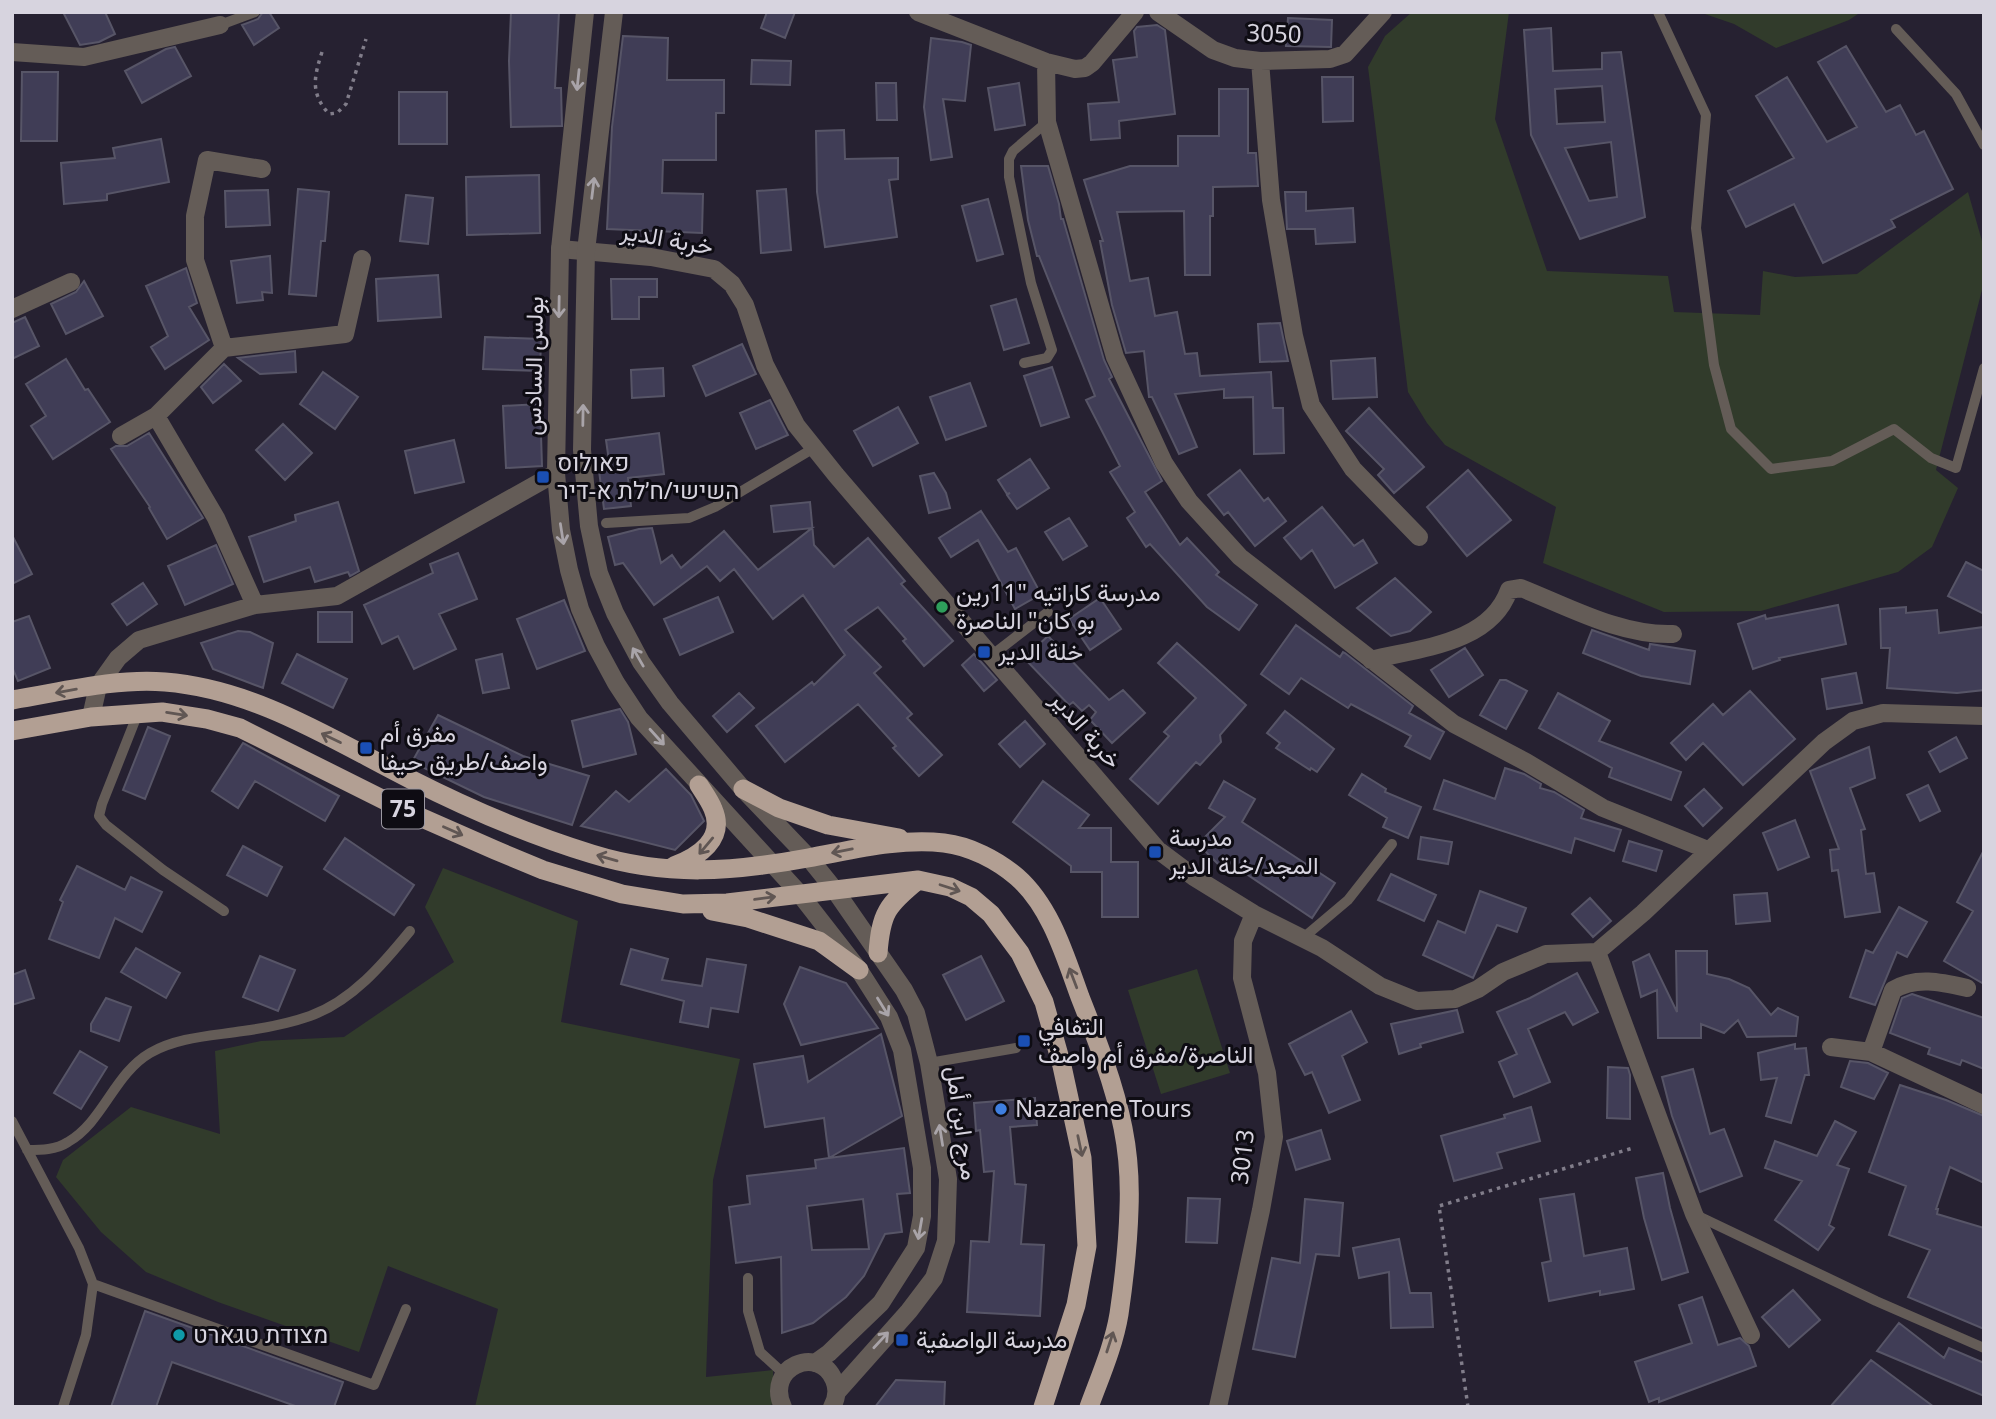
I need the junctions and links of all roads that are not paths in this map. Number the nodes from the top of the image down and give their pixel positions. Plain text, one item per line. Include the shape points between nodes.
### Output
1 (255, 12) edge
2 (585, 12) edge
3 (614, 12) edge
4 (918, 12) edge
5 (1135, 12) edge
6 (1158, 12) edge
7 (1383, 12) edge
8 (1658, 12) edge
9 (220, 25) joint
10 (1896, 29) dead end
11 (12, 52) edge
12 (1260, 61) junction
13 (1046, 62) junction
14 (1048, 122) junction
15 (1984, 145) edge
16 (262, 169) dead end
17 (560, 249) junction
18 (586, 251) junction
19 (362, 259) dead end
20 (71, 282) dead end
21 (12, 309) edge
22 (224, 348) junction
23 (1024, 363) dead end
24 (1984, 368) edge
25 (156, 416) junction
26 (121, 436) dead end
27 (814, 448) junction
28 (556, 473) junction
29 (606, 523) dead end
30 (1419, 537) dead end
31 (255, 605) junction
32 (1048, 612) dead end
33 (1673, 634) dead end
34 (990, 656) junction
35 (1371, 660) junction
36 (98, 686) junction
37 (12, 700) edge
38 (138, 713) junction
39 (1984, 716) edge
40 (91, 717) junction
41 (12, 731) edge
42 (699, 785) junction
43 (743, 789) junction
44 (917, 841) junction
45 (1392, 844) dead end
46 (1708, 850) junction
47 (808, 858) junction
48 (771, 864) junction
49 (645, 867) junction
50 (918, 880) junction
51 (834, 889) junction
52 (799, 894) junction
53 (653, 899) junction
54 (224, 911) dead end
55 (1254, 915) junction
56 (410, 931) dead end
57 (1303, 938) junction
58 (1597, 952) junction
59 (878, 953) junction
60 (859, 970) junction
61 (1967, 988) dead end
62 (1830, 1047) dead end
63 (1016, 1048) dead end
64 (1871, 1052) junction
65 (929, 1063) junction
66 (1984, 1105) edge
67 (12, 1121) edge
68 (27, 1150) junction
69 (1694, 1214) junction
70 (748, 1279) dead end
71 (93, 1284) junction
72 (405, 1309) dead end
73 (1751, 1335) dead end
74 (1984, 1348) edge
75 (815, 1363) junction
76 (784, 1374) junction
77 (834, 1399) edge
78 (779, 1404) edge
79 (63, 1407) edge
80 (1043, 1407) edge
81 (1090, 1407) edge
82 (1218, 1407) edge

1 - 9 lane
2 -> 17 street, بولس السادس
18 -> 3 street, بولس السادس
4 - 13 street
5 - 13 street via 1085,68
6 - 12 street, 3050 via 1213,50
7 - 12 street, 3050 via 1345,54 1330,59
8 - 24 lane via 1706,115 1696,228 1714,365 1731,429 1771,469 1832,461 1894,429 1931,458 1956,468
9 - 11 street via 84,57
10 - 15 lane via 1956,94
12 - 30 street via 1271,200 1311,405 1353,469
13 - 14 street
14 - 23 lane via 1013,150 1009,159 1031,284 1052,351 1047,358
14 - 35 street via 1115,357 1164,463 1189,501 1240,557
16 - 22 street via 207,160 195,216 195,260
17 - 18 street, خربة الدير
17 -> 28 street, بولس السادس
18 - 27 street, خربة الدير via 651,257 714,270 732,284 745,305 765,365 796,425
43 -> 18 street, بولس السادس via 641,662 599,573 582,450
19 - 22 street via 345,334
20 - 21 street
22 - 25 street
25 - 26 street
25 - 31 street via 216,518
27 - 29 lane via 689,518
27 - 34 street, خربة الدير
28 - 31 street via 337,596
28 -> 42 street, بولس السادس via 569,570 596,646 639,718
31 - 36 street via 139,640 118,658
32 - 34 lane
33 - 35 street via 1654,635 1619,626 1521,588 1509,590 1488,623 1450,641
34 - 55 street, خربة الدير via 1158,850
35 - 46 street via 1454,724 1603,808
36 -> 37 highway, 75
36 - 40 street
49 -> 36 highway, 75 via 553,842 417,783 250,699 164,682
38 - 40 highway, 75
38 -> 53 highway, 75 via 162,712 240,728 404,810 531,865 622,894
38 - 54 lane via 99,816 163,870
39 - 46 street via 1883,713 1853,721 1824,741
40 - 41 highway, 75
42 - 48 street, بولس السادس
42 -> 49 highway via 714,811 713,840 691,860 669,868
43 - 44 highway via 828,825
43 - 47 street, بولس السادس
44 -> 47 highway, 75
81 -> 44 highway, 75 via 1118,1317 1129,1208 1124,1132 1111,1079 1044,910 1017,877 975,850
45 - 57 lane via 1348,900
46 - 58 street
47 - 48 highway, 75
47 - 51 street, مرج ابن أمل
48 - 49 highway, 75 via 698,870
48 - 52 street, مرج ابن أمل
50 - 51 highway, 75
50 - 59 highway via 887,911 880,925
50 -> 80 highway, 75 via 950,887 990,914 1020,953 1044,1002 1062,1066 1082,1158 1087,1246 1076,1305
51 - 52 highway, 75
51 - 59 street, مرج ابن أمل
53 -> 52 highway, 75 via 727,903
52 - 60 street, مرج ابن أمل
53 - 60 highway via 748,918 819,941
55 - 57 street, خربة الدير
55 - 82 street, 3013 via 1243,941 1242,978 1267,1073 1274,1137
56 - 68 lane via 351,993 312,1016 192,1038 152,1052 131,1066 88,1124 68,1142 46,1150
57 - 58 street, خربة الدير via 1380,986 1417,1001 1455,999 1546,954
58 - 69 street
59 - 65 street, مرج ابن أمل via 915,1013
60 -> 75 street, مرج ابن أمل via 889,1017 902,1050 922,1168 922,1216 916,1248 881,1303
61 - 64 street via 1927,981 1906,982 1893,990
62 - 64 street
63 - 65 lane
64 - 66 street
77 -> 65 street, مرج ابن أمل via 933,1278 946,1241 948,1179
67 - 68 lane
68 - 71 lane
69 - 73 street
69 - 74 lane
70 - 76 lane via 748,1311 760,1352
71 - 72 lane via 374,1385
71 - 79 lane via 86,1335
75 - 76 street, مرج ابن أمل via 795,1364
75 - 77 street via 831,1374
76 - 78 street via 778,1387

